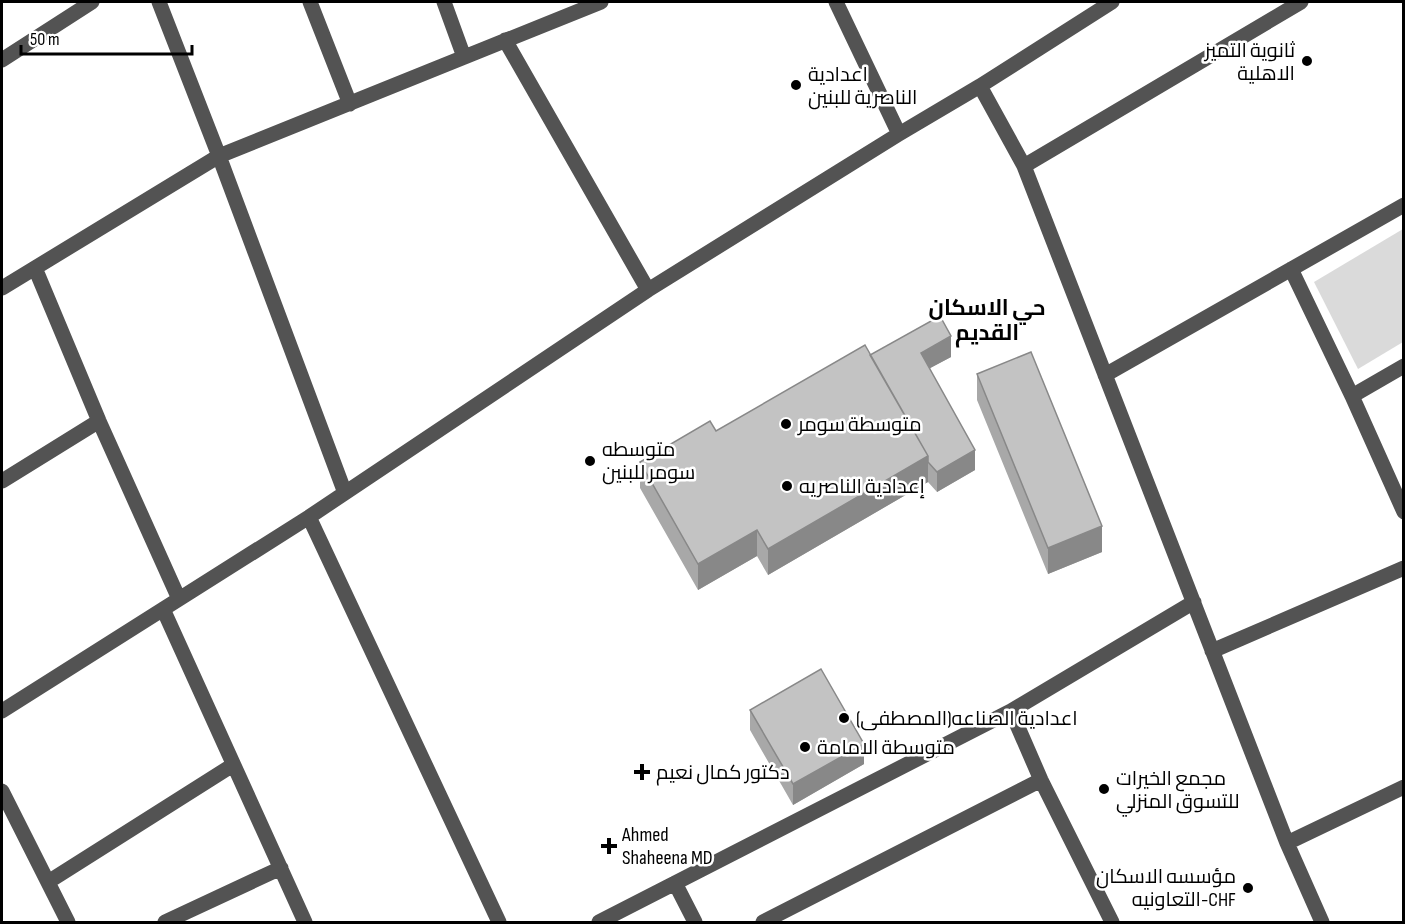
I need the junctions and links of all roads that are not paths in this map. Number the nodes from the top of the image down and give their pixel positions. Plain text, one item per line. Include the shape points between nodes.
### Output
1 (92, 2) edge
2 (159, 2) edge
3 (310, 2) edge
4 (444, 2) edge
5 (598, 2) edge
6 (836, 2) edge
7 (1112, 2) edge
8 (1301, 2) edge
9 (505, 40) junction
10 (464, 57) junction
11 (2, 60) edge
12 (980, 86) junction
13 (350, 104) junction
14 (899, 134) junction
15 (219, 156) junction
16 (1024, 166) junction
17 (1404, 204) edge
18 (35, 268) junction
19 (1291, 269) junction
20 (2, 288) edge
21 (648, 290) junction
22 (1404, 366) edge
23 (1105, 375) junction
24 (1352, 396) junction
25 (99, 421) junction
26 (2, 481) edge
27 (345, 493) junction
28 (1404, 512) edge
29 (309, 517) junction
30 (1404, 567) edge
31 (179, 599) junction
32 (1194, 602) junction
33 (163, 609) junction
34 (1212, 651) junction
35 (2, 711) edge
36 (1011, 711) junction
37 (233, 765) junction
38 (1041, 780) junction
39 (1404, 787) edge
40 (2, 791) edge
41 (1287, 843) junction
42 (281, 868) junction
43 (48, 882) junction
44 (675, 883) junction
45 (68, 922) edge
46 (165, 922) edge
47 (305, 922) edge
48 (499, 922) edge
49 (599, 922) edge
50 (695, 922) edge
51 (763, 922) edge
52 (1112, 922) edge
53 (1323, 922) edge

1 - 11 street
2 - 15 street
3 - 13 street
4 - 10 street
5 - 9 street
6 - 14 street
7 - 12 street
8 - 16 street
9 - 10 street
9 - 21 street
10 - 13 street
12 - 14 street
12 - 16 street
13 - 15 street
14 - 21 street
15 - 18 street
15 - 27 street
16 - 23 street
17 - 19 street
18 - 20 street
18 - 25 street
19 - 23 street
19 - 24 street
21 - 27 street
22 - 24 street
23 - 32 street
24 - 28 street
25 - 26 street
25 - 31 street
27 - 29 street
29 - 31 street
29 - 48 street
30 - 34 street
31 - 33 street
32 - 34 street
32 - 36 street
33 - 35 street
33 - 37 street
34 - 41 street
36 - 38 street
36 - 44 street
37 - 42 street
37 - 43 street
38 - 51 street
38 - 52 street
39 - 41 street
40 - 43 street
41 - 53 street
42 - 46 street
42 - 47 street
43 - 45 street
44 - 49 street
44 - 50 street

